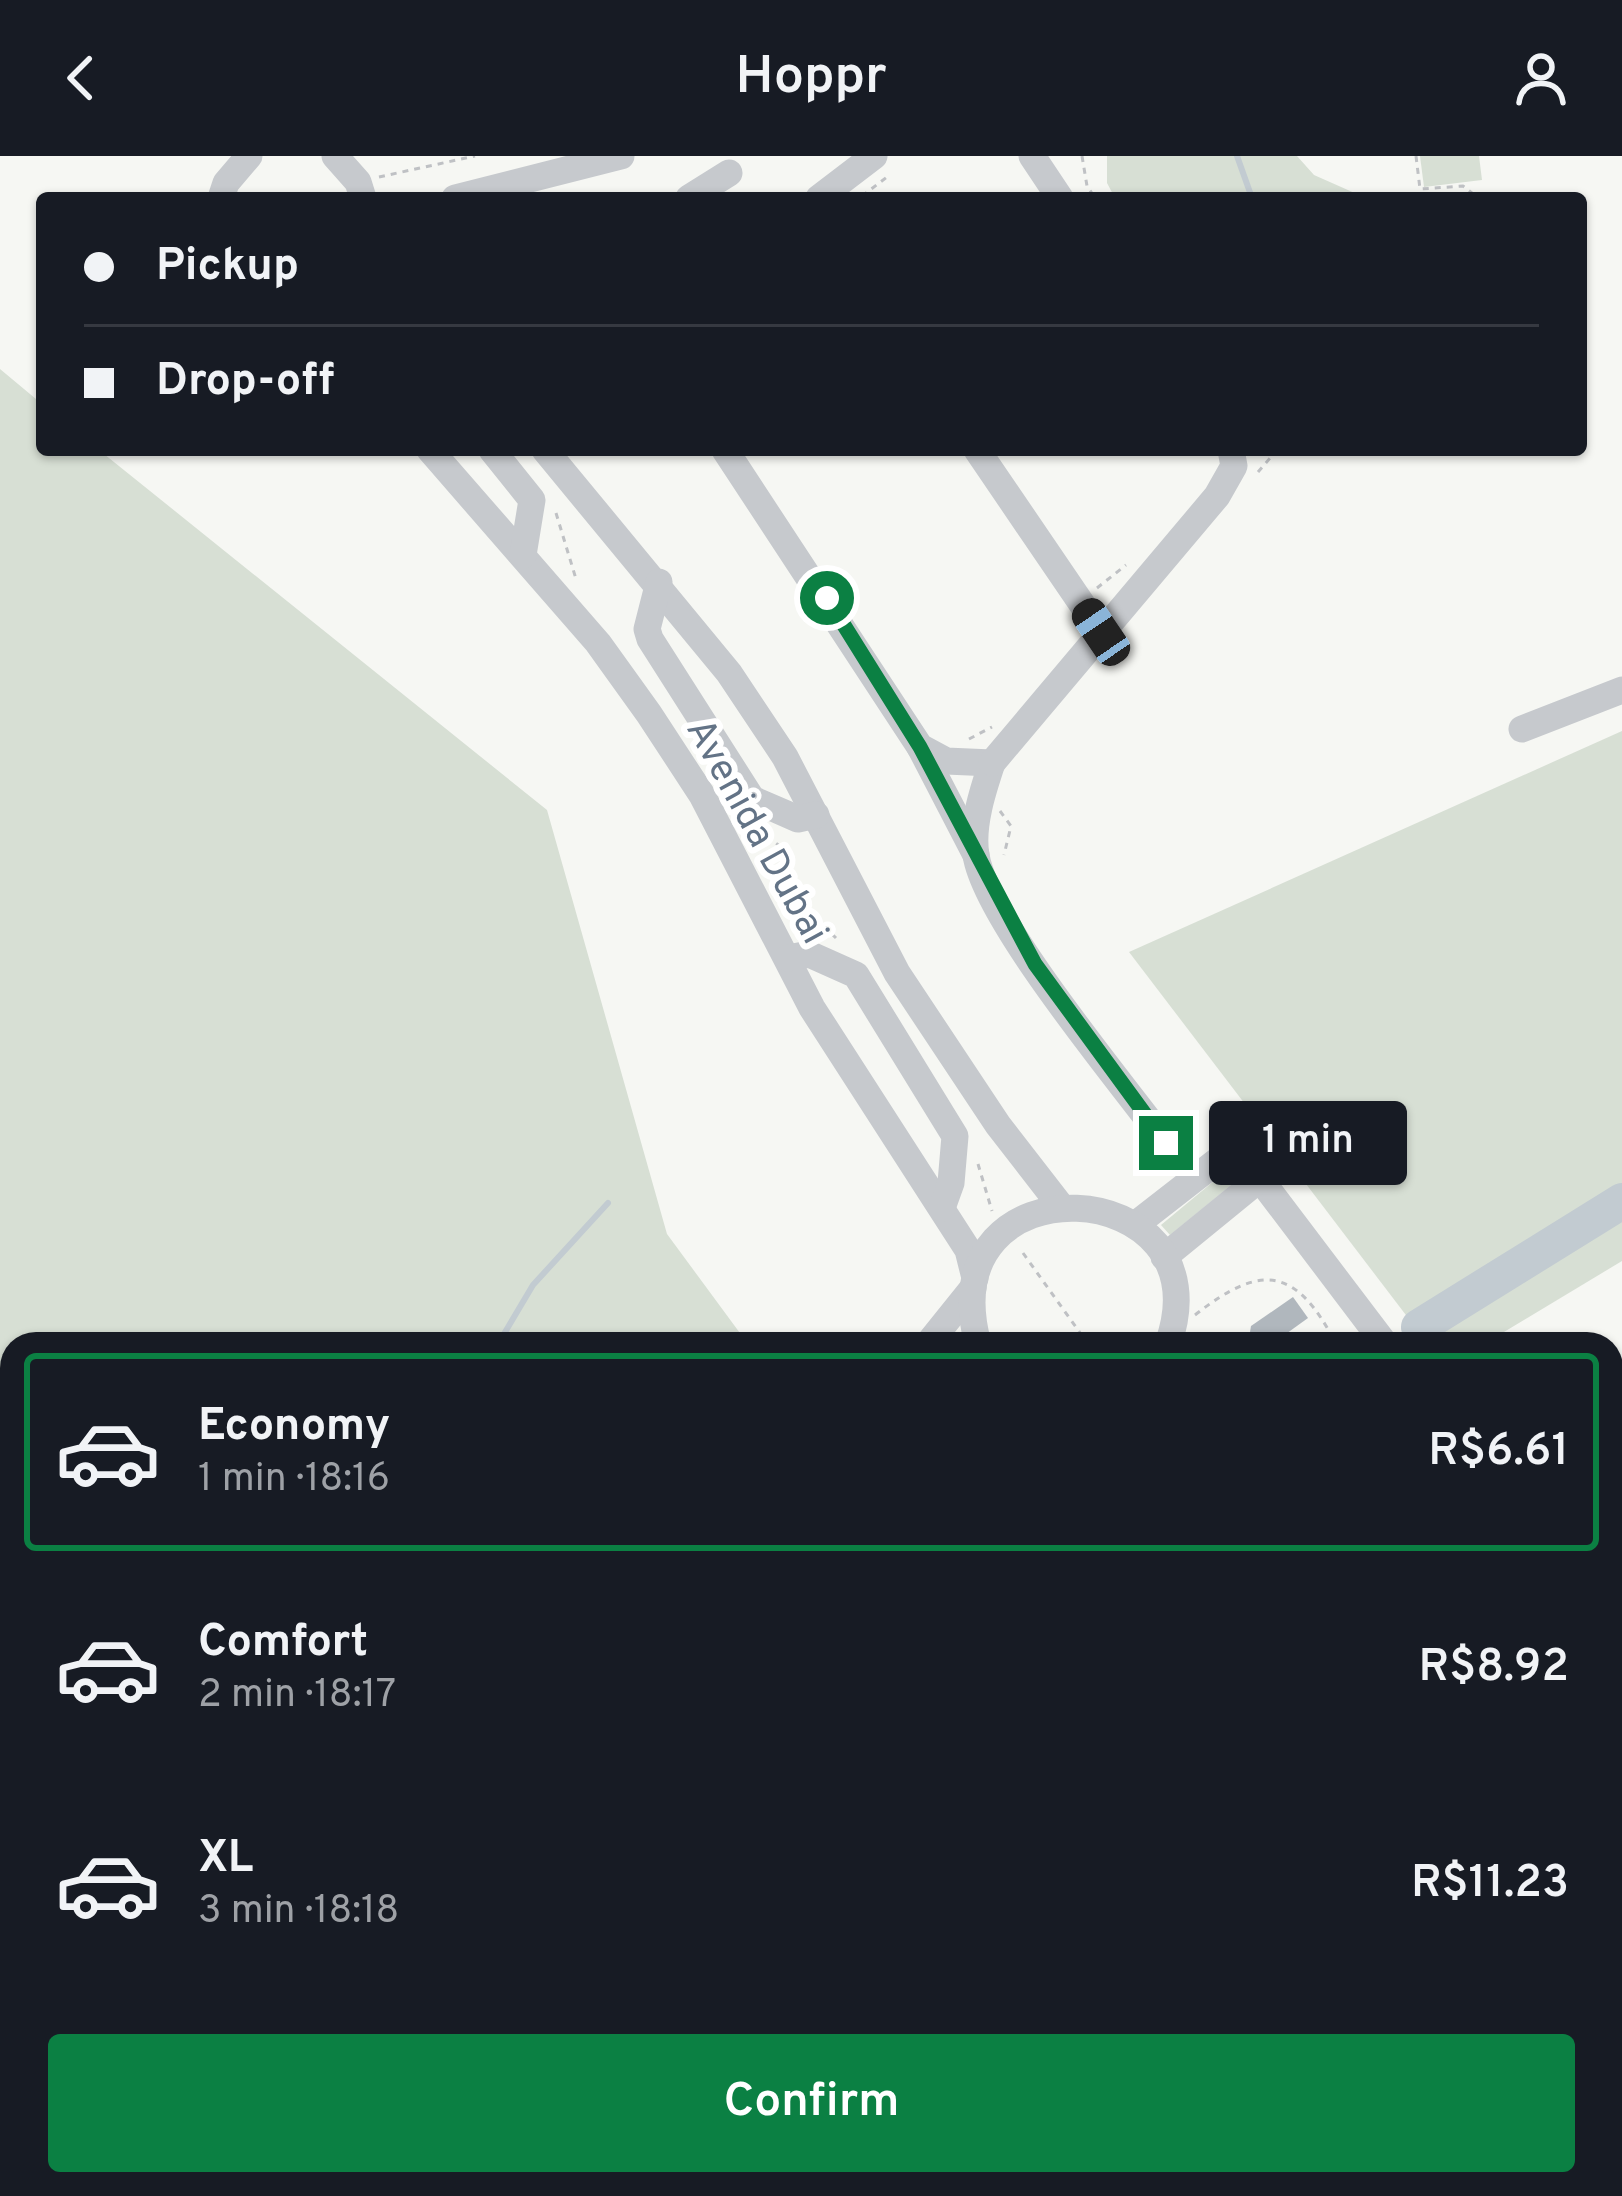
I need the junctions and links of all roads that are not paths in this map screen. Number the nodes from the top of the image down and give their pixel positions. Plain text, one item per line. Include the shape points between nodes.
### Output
1 (249, 156) edge
2 (335, 156) edge
3 (621, 156) edge
4 (874, 156) edge
5 (1032, 156) edge
6 (730, 173) dead end
7 (360, 190) edge
8 (223, 192) edge
9 (479, 192) edge
10 (699, 192) edge
11 (827, 192) edge
12 (1056, 192) edge
13 (435, 456) edge
14 (497, 456) edge
15 (550, 456) edge
16 (728, 456) edge
17 (981, 456) edge
18 (1231, 456) edge
19 (524, 555) junction
20 (659, 582) junction
21 (1101, 632) junction
22 (1622, 690) edge
23 (1522, 729) dead end
24 (920, 747) junction
25 (992, 763) junction
26 (816, 815) junction
27 (976, 855) junction
28 (788, 958) junction
29 (1166, 1143) dead end
30 (1260, 1179) junction
31 (1060, 1205) junction
32 (942, 1208) junction
33 (1135, 1225) junction
34 (1164, 1257) junction
35 (974, 1283) junction
36 (937, 1332) edge
37 (977, 1332) edge
38 (1172, 1332) edge
39 (1376, 1332) edge

1 - 8 street
2 - 7 street
3 - 9 street
4 - 11 street
5 - 12 street
6 - 10 street
13 - 19 street, Avenida Dubai
14 - 19 street via 532,500
15 - 20 street, Avenida Dubai
16 - 24 street
17 - 21 street
18 - 21 street via 1231,478
19 - 28 street, Avenida Dubai via 598,643 681,763
20 - 26 street, Avenida Dubai via 729,673
20 - 26 street via 650,639 752,799 799,818
21 - 25 street
22 - 23 street
24 - 25 street via 946,761
24 - 27 street
25 - 27 street
26 - 31 street, Avenida Dubai via 897,973
27 - 29 street via 1035,964
28 - 32 street, Avenida Dubai via 862,1090
28 - 32 street via 809,954 856,975 943,1116 958,1147
30 - 33 street via 1267,1174 1243,1141
30 - 34 street
30 - 39 street
31 - 33 street via 1112,1212
31 - 35 street via 1006,1230
32 - 35 street, Avenida Dubai via 968,1250
33 - 34 street
34 - 38 street via 1176,1303
35 - 36 street
35 - 37 street, Avenida Dubai

